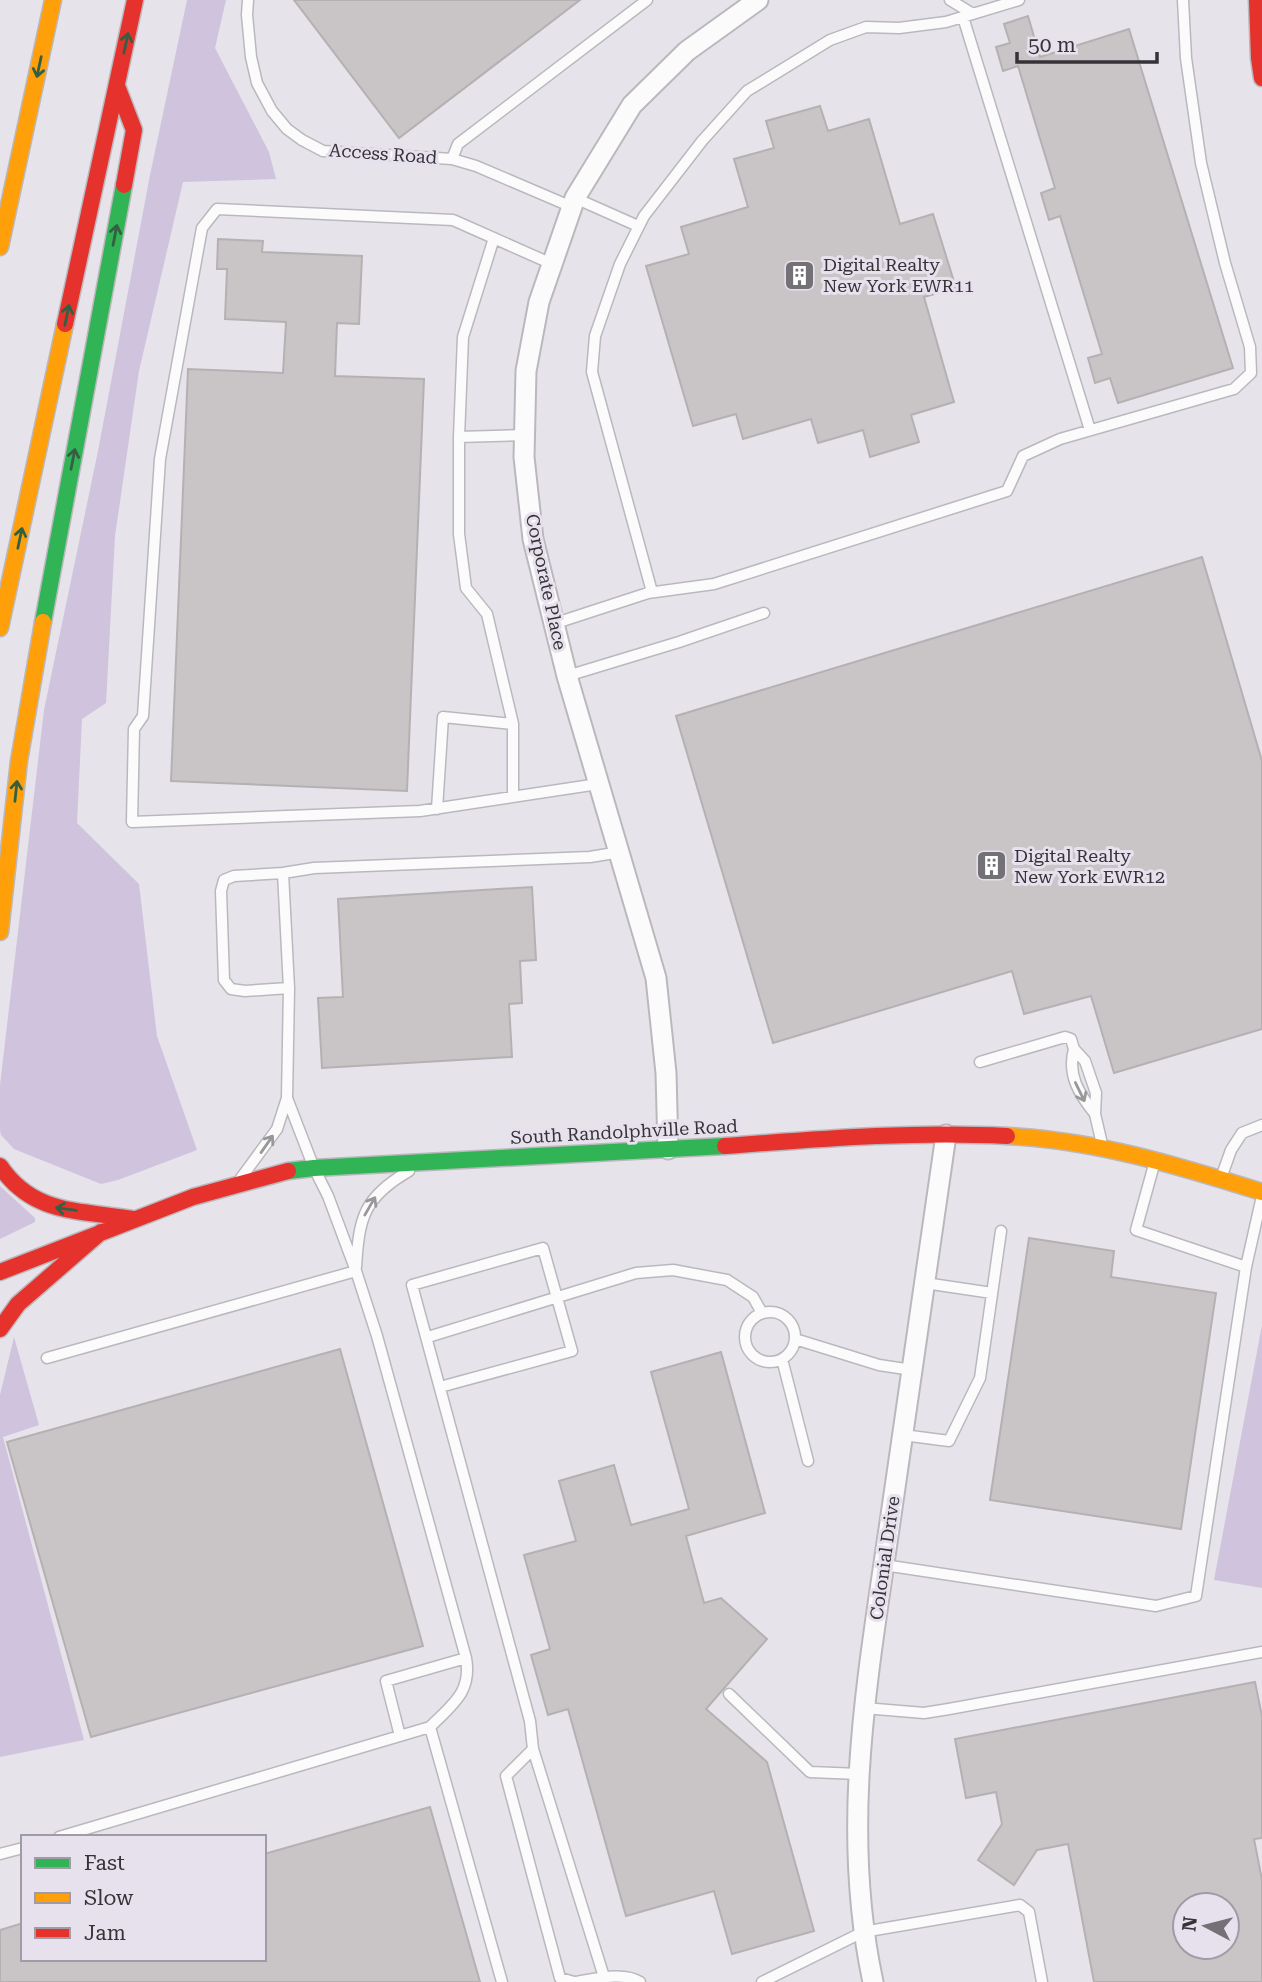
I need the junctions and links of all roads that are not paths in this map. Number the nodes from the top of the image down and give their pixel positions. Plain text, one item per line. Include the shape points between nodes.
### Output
1 (53, 0) edge
2 (135, 0) edge
3 (248, 0) edge
4 (647, 0) edge
5 (758, 0) edge
6 (950, 0) edge
7 (1019, 0) edge
8 (1183, 0) edge
9 (1257, 0) edge
10 (968, 16) junction
11 (1262, 78) edge
12 (117, 86) junction
13 (452, 159) junction
14 (573, 203) junction
15 (638, 226) junction
16 (494, 238) junction
17 (0, 247) edge
18 (552, 264) junction
19 (1090, 430) junction
20 (525, 435) junction
21 (459, 437) junction
22 (652, 592) junction
23 (764, 613) dead end
24 (553, 624) junction
25 (0, 628) edge
26 (567, 676) junction
27 (513, 724) junction
28 (598, 785) junction
29 (513, 797) junction
30 (437, 809) junction
31 (620, 852) junction
32 (283, 873) junction
33 (0, 932) edge
34 (289, 988) junction
35 (1074, 1049) junction
36 (980, 1062) dead end
37 (287, 1098) junction
38 (1095, 1114) junction
39 (1262, 1125) edge
40 (946, 1135) junction
41 (1103, 1148) junction
42 (668, 1149) junction
43 (1155, 1161) junction
44 (424, 1162) junction
45 (0, 1166) edge
46 (314, 1168) junction
47 (1221, 1179) junction
48 (236, 1184) junction
49 (1262, 1194) edge
50 (133, 1219) junction
51 (1001, 1231) dead end
52 (101, 1232) junction
53 (1246, 1267) junction
54 (0, 1272) edge
55 (356, 1272) junction
56 (925, 1283) junction
57 (992, 1293) junction
58 (558, 1298) junction
59 (762, 1313) junction
60 (0, 1329) edge
61 (428, 1337) junction
62 (795, 1339) junction
63 (47, 1358) dead end
64 (782, 1359) junction
65 (912, 1370) junction
66 (440, 1387) junction
67 (903, 1435) junction
68 (808, 1461) dead end
69 (884, 1565) junction
70 (1262, 1652) edge
71 (467, 1658) junction
72 (729, 1694) dead end
73 (863, 1708) junction
74 (430, 1727) junction
75 (400, 1737) junction
76 (533, 1749) junction
77 (859, 1774) junction
78 (66, 1835) edge
79 (21, 1848) edge
80 (0, 1854) edge
81 (863, 1932) junction
82 (604, 1977) junction
83 (502, 1982) edge
84 (575, 1982) edge
85 (640, 1982) edge
86 (762, 1982) edge
87 (873, 1982) edge
88 (1041, 1982) edge

1 -> 17 main road
12 -> 2 main road
3 - 13 lane, Access Road via 257,83 287,129 323,151
4 - 13 lane via 458,144
5 - 14 street, Corporate Place via 687,51 632,104
6 - 10 lane
7 - 10 lane
8 - 19 lane via 1201,163 1250,347 1251,373 1234,389
9 - 11 main road
10 - 15 lane via 899,28 866,27 830,40 747,91 702,141
10 - 19 lane
25 -> 12 main road
33 -> 12 main road via 29,700 134,130
13 - 14 lane, Access Road
14 - 15 lane, Access Road
14 - 18 street, Corporate Place
15 - 22 lane via 595,336 592,372
16 - 18 lane
16 - 21 lane via 463,337
16 - 30 lane via 453,220 217,209 202,228 160,459 142,716 134,729 132,822
18 - 20 street, Corporate Place via 539,302 527,371
19 - 22 lane via 1023,456 1007,491 714,584
20 - 21 lane
20 - 24 street, Corporate Place via 533,539
21 - 27 lane via 459,534 466,588 487,614
22 - 24 lane
23 - 26 lane
24 - 26 street, Corporate Place
26 - 28 street, Corporate Place
27 - 29 lane
27 - 30 lane via 443,717
28 - 29 lane
28 - 31 street, Corporate Place
29 - 30 lane
31 - 32 lane via 590,858
31 - 42 street, Corporate Place via 656,978
32 - 34 lane
32 - 34 lane via 224,880 220,891 224,980 231,989 245,991
34 - 37 lane
35 - 36 lane via 1071,1039 1065,1037
35 - 38 lane via 1085,1061 1096,1093
35 -> 38 lane via 1070,1064 1076,1083
37 - 46 lane
48 -> 37 lane via 277,1129
38 - 41 lane
39 - 47 lane via 1242,1133
40 - 41 main road, South Randolphville Road via 1021,1137
40 - 42 main road, South Randolphville Road
40 - 56 street, Colonial Drive
41 - 43 main road, South Randolphville Road
42 - 44 main road, South Randolphville Road
43 - 47 main road, South Randolphville Road
43 - 53 lane via 1136,1230
44 - 46 main road, South Randolphville Road
55 -> 44 lane via 358,1237 377,1194
50 -> 45 main road via 41,1204 20,1191
46 - 48 main road, South Randolphville Road
46 - 55 lane
47 - 49 main road, South Randolphville Road
48 - 50 main road, South Randolphville Road
49 - 53 lane
50 - 52 main road, South Randolphville Road
51 - 57 lane
52 - 54 main road, South Randolphville Road
52 - 60 main road via 18,1304
53 - 69 lane via 1196,1596 1156,1606
55 - 63 lane
55 - 71 lane
56 - 57 lane
56 - 65 street, Colonial Drive
57 - 67 lane via 980,1378 949,1441
58 - 59 lane via 636,1273 673,1270 727,1280 753,1297
58 - 61 lane
58 - 61 lane via 543,1248 412,1285
58 - 66 lane via 572,1351
59 - 62 lane via 786,1317
59 - 64 lane via 746,1331 747,1347 766,1362
61 - 66 lane
62 - 64 lane
62 - 65 lane via 879,1365
64 - 68 lane
65 - 67 street, Colonial Drive
66 - 76 lane via 530,1721
67 - 69 street, Colonial Drive
69 - 73 street, Colonial Drive
70 - 73 lane via 924,1713
71 - 74 lane via 469,1673 461,1695
71 - 75 lane via 386,1681
72 - 77 lane via 810,1772
73 - 77 street, Colonial Drive
74 - 75 lane
74 - 83 lane
75 - 78 lane
76 - 82 lane
76 - 84 lane via 506,1776 560,1978
77 - 81 street, Colonial Drive via 857,1864
79 - 80 lane
81 - 86 lane
81 - 87 street, Colonial Drive
81 - 88 lane via 1020,1905 1029,1912
82 - 84 lane
82 - 85 lane

